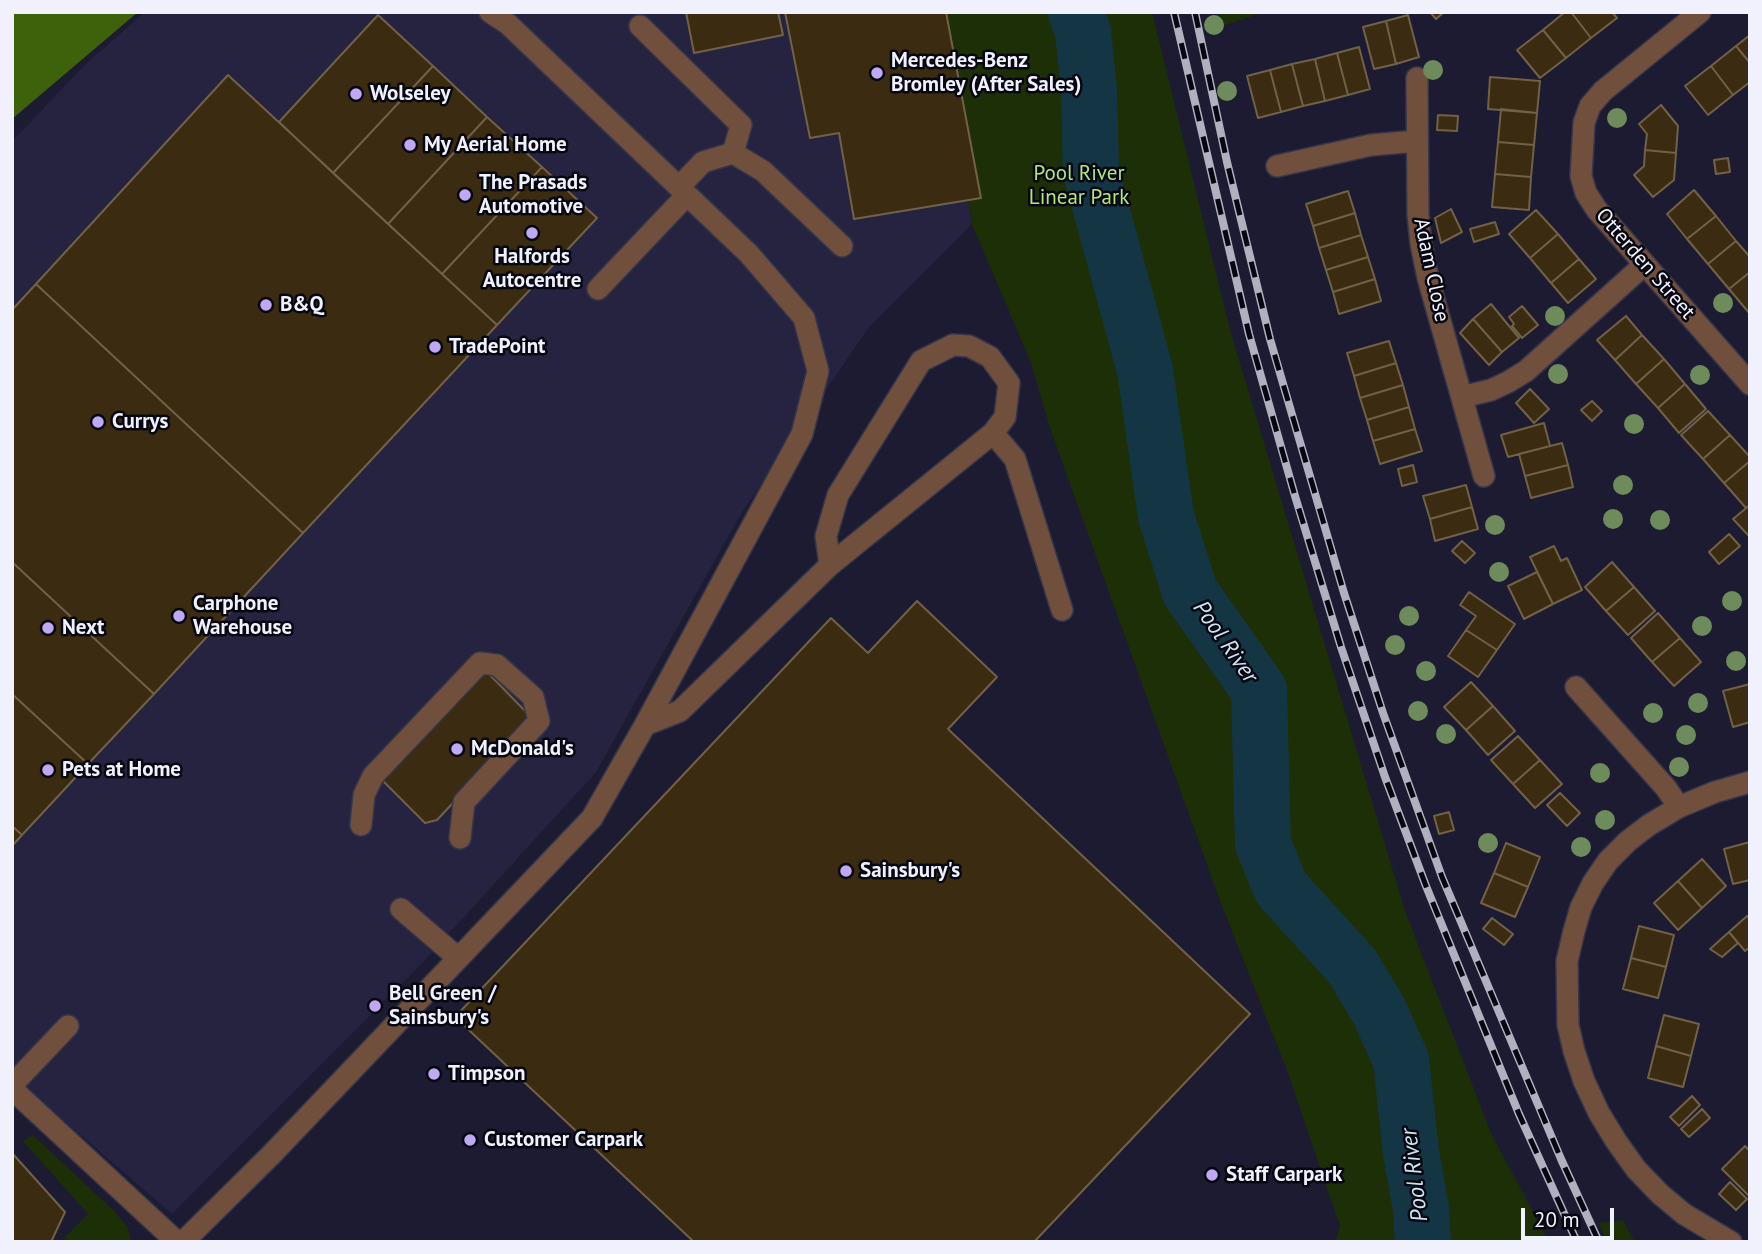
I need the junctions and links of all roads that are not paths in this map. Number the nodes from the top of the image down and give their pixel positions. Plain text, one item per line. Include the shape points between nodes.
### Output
1 (1700, 12) edge
2 (505, 16) edge
3 (640, 26) dead end
4 (1417, 78) dead end
5 (1416, 141) junction
6 (733, 153) junction
7 (1277, 166) dead end
8 (683, 191) junction
9 (842, 246) dead end
10 (1644, 265) junction
11 (598, 289) dead end
12 (1750, 384) edge
13 (1462, 397) junction
14 (993, 433) junction
15 (1484, 476) dead end
16 (830, 565) junction
17 (1062, 610) dead end
18 (1576, 687) dead end
19 (645, 725) junction
20 (1750, 782) edge
21 (1679, 807) junction
22 (361, 825) dead end
23 (460, 838) dead end
24 (401, 909) dead end
25 (457, 957) junction
26 (68, 1026) dead end
27 (12, 1087) edge
28 (180, 1242) edge
29 (1731, 1242) edge

1 - 10 street, Otterden Street via 1603,91 1590,106 1584,123 1581,176 1586,193
2 - 8 street
3 - 6 street via 741,125
4 - 5 street, Adam Close
5 - 7 street via 1371,145
5 - 13 street, Adam Close via 1421,244
6 - 8 street via 703,162
6 - 9 street via 763,171
8 - 11 street
8 - 19 street via 749,254 804,318 818,371 802,434
10 - 12 street, Otterden Street
10 - 13 street via 1526,371 1491,390
13 - 15 street, Adam Close
14 - 16 street
14 - 16 street via 1005,417 1009,383 990,357 969,346 953,345 921,360 838,495 826,536
14 - 17 street via 1015,459
16 - 19 street via 680,711
18 - 21 street
19 - 25 street via 592,818
20 - 21 street
21 - 29 street via 1628,841 1593,883 1567,961 1568,1025 1584,1081 1636,1169 1684,1214
22 - 23 street via 364,795 373,776 480,663 497,666 533,697 539,721 464,802
24 - 25 street
25 - 28 street via 272,1154
26 - 27 street
27 - 28 street

